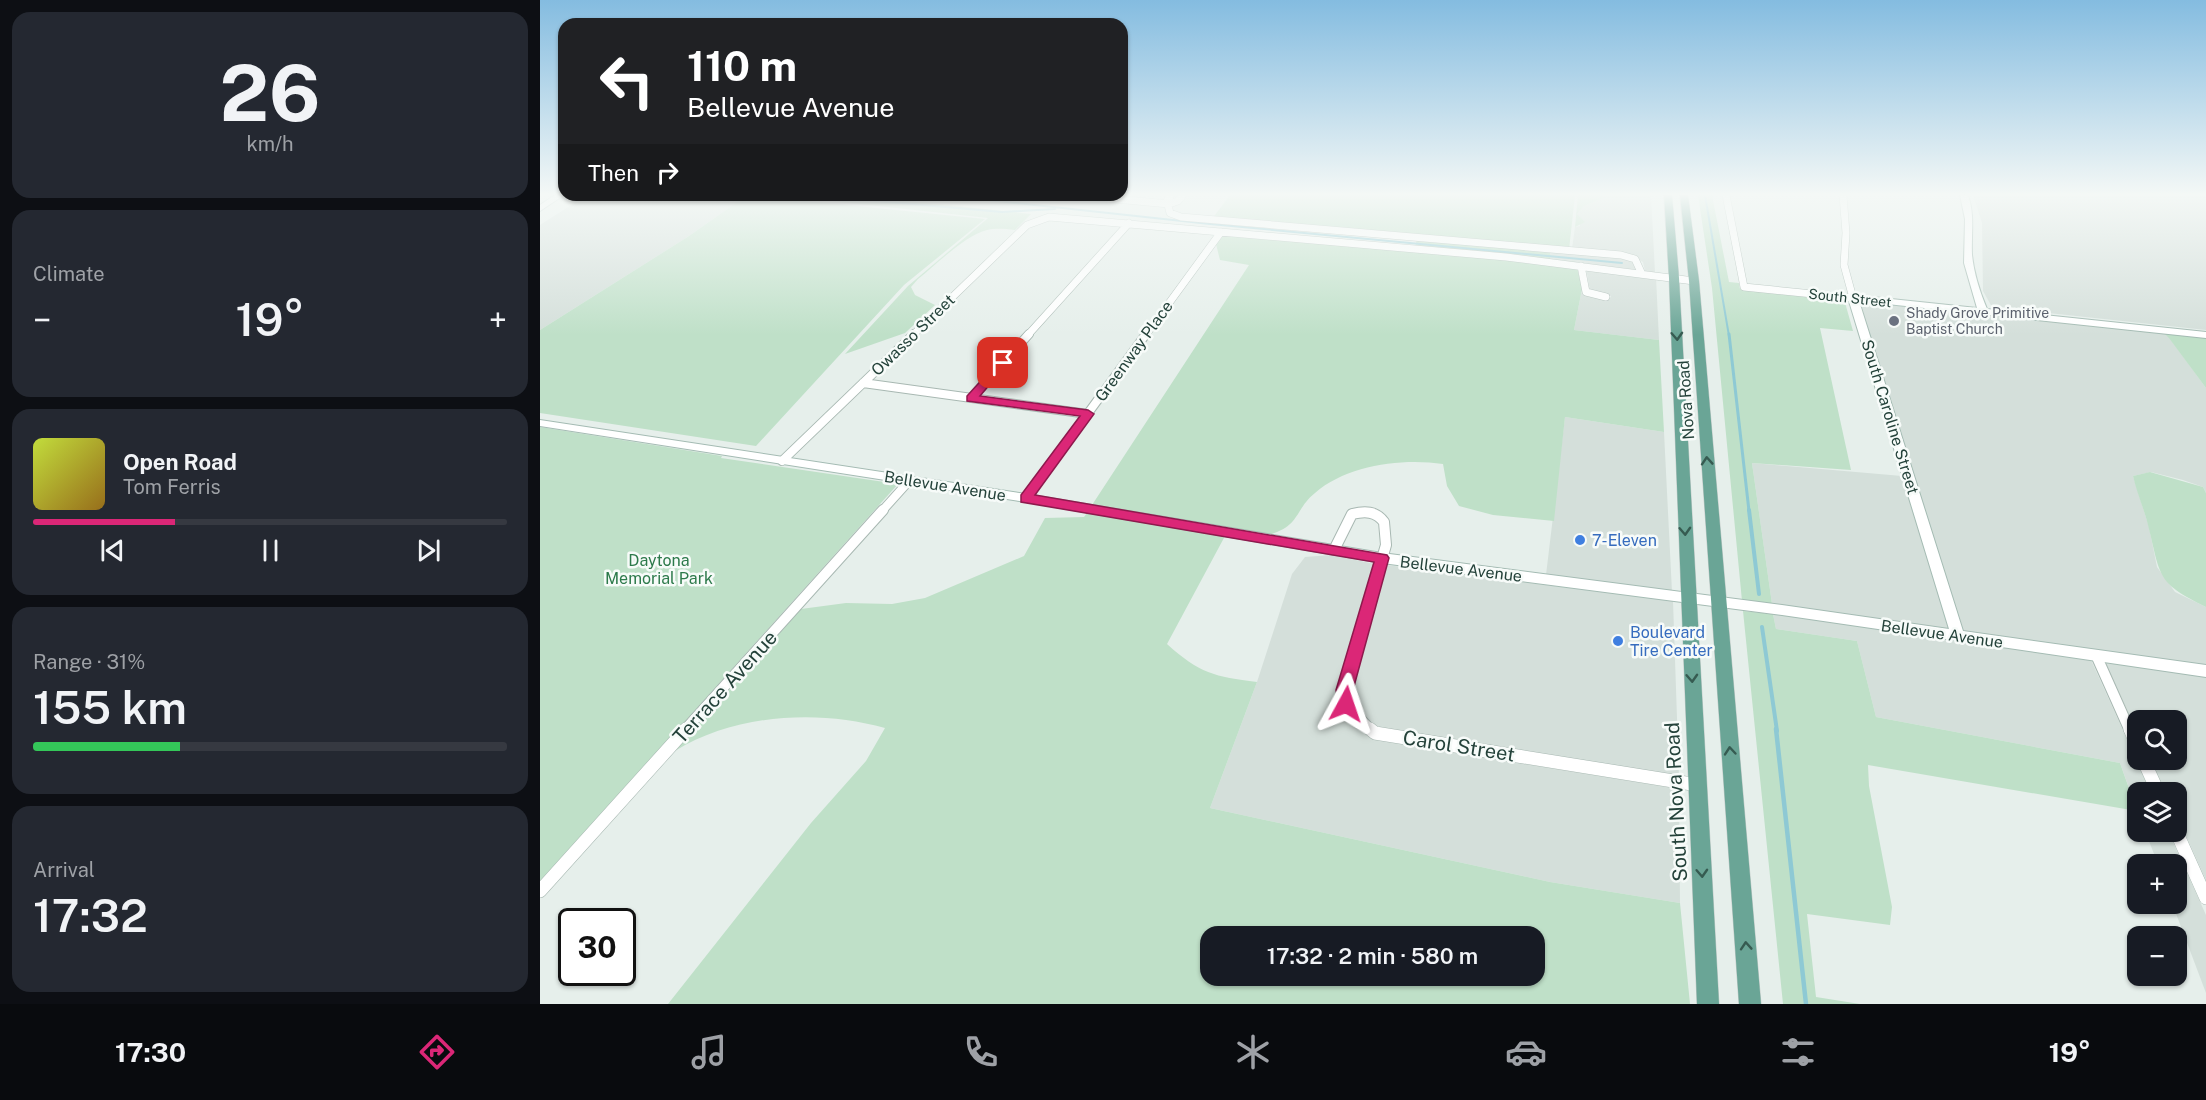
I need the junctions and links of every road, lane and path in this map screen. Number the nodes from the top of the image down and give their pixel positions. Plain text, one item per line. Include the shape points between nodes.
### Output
1 (1010, 242) edge
2 (1112, 242) edge
3 (1214, 242) edge
4 (1325, 242) edge
5 (1469, 242) edge
6 (1671, 242) edge
7 (1689, 242) edge
8 (1735, 242) edge
9 (1845, 242) edge
10 (1969, 242) edge
11 (1581, 266) junction
12 (1641, 273) junction
13 (1674, 278) junction
14 (1694, 281) junction
15 (1606, 297) dead end
16 (1852, 298) junction
17 (1983, 311) junction
18 (2206, 335) edge
19 (863, 383) junction
20 (971, 399) junction
21 (1088, 414) junction
22 (540, 423) edge
23 (782, 461) junction
24 (909, 481) junction
25 (1026, 498) junction
26 (1334, 550) junction
27 (1382, 558) junction
28 (1689, 598) junction
29 (1718, 603) junction
30 (1958, 636) junction
31 (2096, 655) junction
32 (2206, 671) edge
33 (2127, 723) edge
34 (1698, 785) junction
35 (2181, 842) edge
36 (540, 891) edge
37 (2206, 898) edge
38 (1708, 1004) edge
39 (1750, 1004) edge

1 - 19 street, Owasso Street
2 - 20 street
3 - 21 street, Greenway Place
4 - 11 street
5 - 12 street via 1621,255 1635,258
6 - 13 main road, Nova Road
7 - 14 main road, Nova Road
8 - 16 street, South Street via 1744,287
9 - 16 street, South Caroline Street via 1844,265
10 - 17 street via 1971,279
11 - 12 street
11 - 15 street via 1586,292
12 - 13 street
13 - 14 street
13 -> 28 main road, Nova Road
29 -> 14 main road, Nova Road
16 - 17 street, South Street
16 - 30 street, South Caroline Street
17 - 18 street, South Street
19 - 20 street
19 - 23 street, Owasso Street
20 - 21 street
21 - 25 street, Greenway Place
22 - 23 street, Bellevue Avenue
23 - 24 street, Bellevue Avenue
24 - 25 street, Bellevue Avenue
24 - 36 street, Terrace Avenue
25 - 26 street, Bellevue Avenue
26 - 27 street, Bellevue Avenue
26 - 27 street, Carol Street via 1352,514 1371,513 1383,520 1389,533
27 - 28 street, Bellevue Avenue
27 - 34 street, Carol Street via 1344,690 1352,716 1375,733
28 - 29 street, Bellevue Avenue
28 -> 34 main road, South Nova Road
29 - 30 street, Bellevue Avenue
39 -> 29 main road
30 - 31 street, Bellevue Avenue
31 - 32 street, Bellevue Avenue
31 - 33 street
34 -> 38 main road, South Nova Road
35 - 37 street

